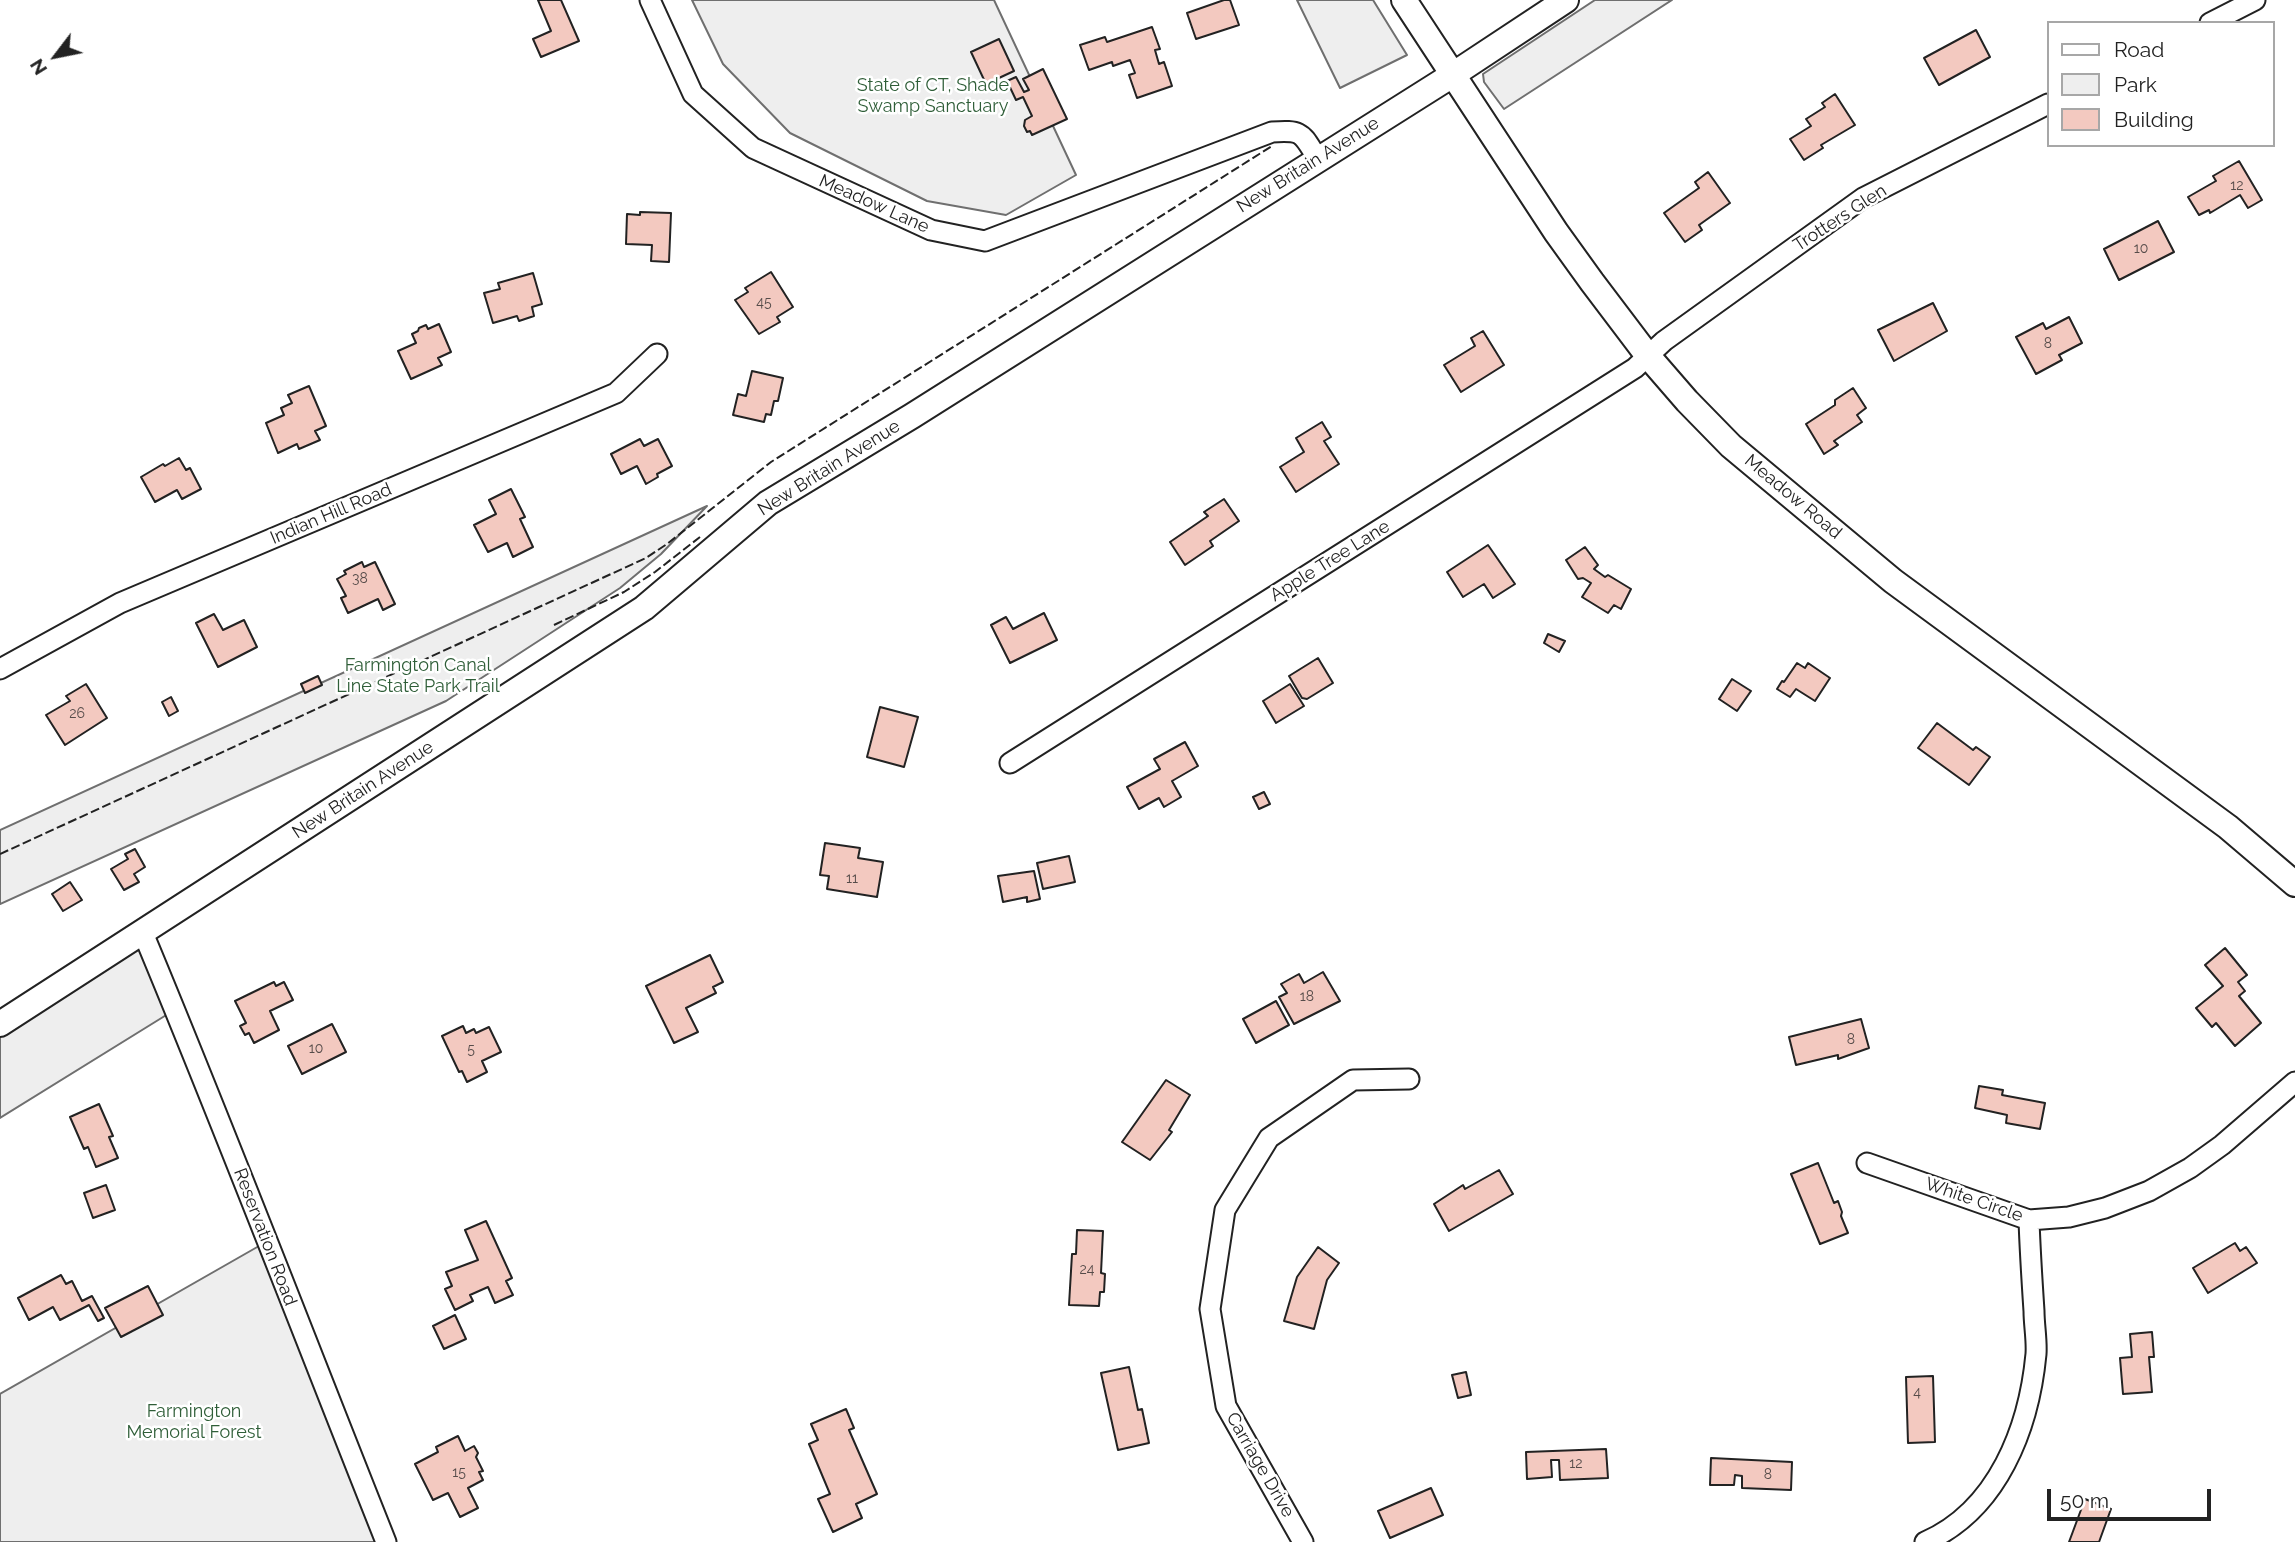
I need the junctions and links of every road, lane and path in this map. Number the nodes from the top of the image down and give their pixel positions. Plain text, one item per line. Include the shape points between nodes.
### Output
1 (650, 0) edge
2 (1404, 0) edge
3 (1566, 0) edge
4 (2255, 0) edge
5 (2214, 21) edge
6 (1454, 75) junction
7 (2046, 105) edge
8 (1318, 159) junction
9 (657, 354) dead end
10 (1648, 356) junction
11 (0, 670) edge
12 (1010, 763) dead end
13 (2295, 884) edge
14 (143, 933) junction
15 (0, 1024) edge
16 (1409, 1079) dead end
17 (2295, 1082) edge
18 (1867, 1163) dead end
19 (2029, 1220) junction
20 (386, 1542) edge
21 (1303, 1542) edge
22 (1925, 1542) edge

1 - 8 street, Meadow Lane via 694,94 753,148 931,230 985,241 1272,132 1295,130
2 - 6 street, Meadow Road
3 - 6 street, New Britain Avenue
4 - 5 street
6 - 8 street, New Britain Avenue
6 - 10 street, Meadow Road via 1556,232
7 - 10 street, Trotters Glen via 1863,198
8 - 14 street, New Britain Avenue via 768,503 644,608
9 - 11 street, Indian Hill Road via 616,393 120,603
10 - 12 street, Apple Tree Lane
10 - 13 street, Meadow Road via 1731,446 1893,581 2228,827
14 - 15 street, New Britain Avenue
14 - 20 street, Reservation Road
16 - 21 street, Carriage Drive via 1353,1080 1269,1138 1225,1210 1210,1309 1226,1406
17 - 19 street, White Circle via 2222,1145 2150,1191 2068,1217
18 - 19 street, White Circle
19 - 22 street via 2036,1353 2012,1453 1990,1489 1965,1517

